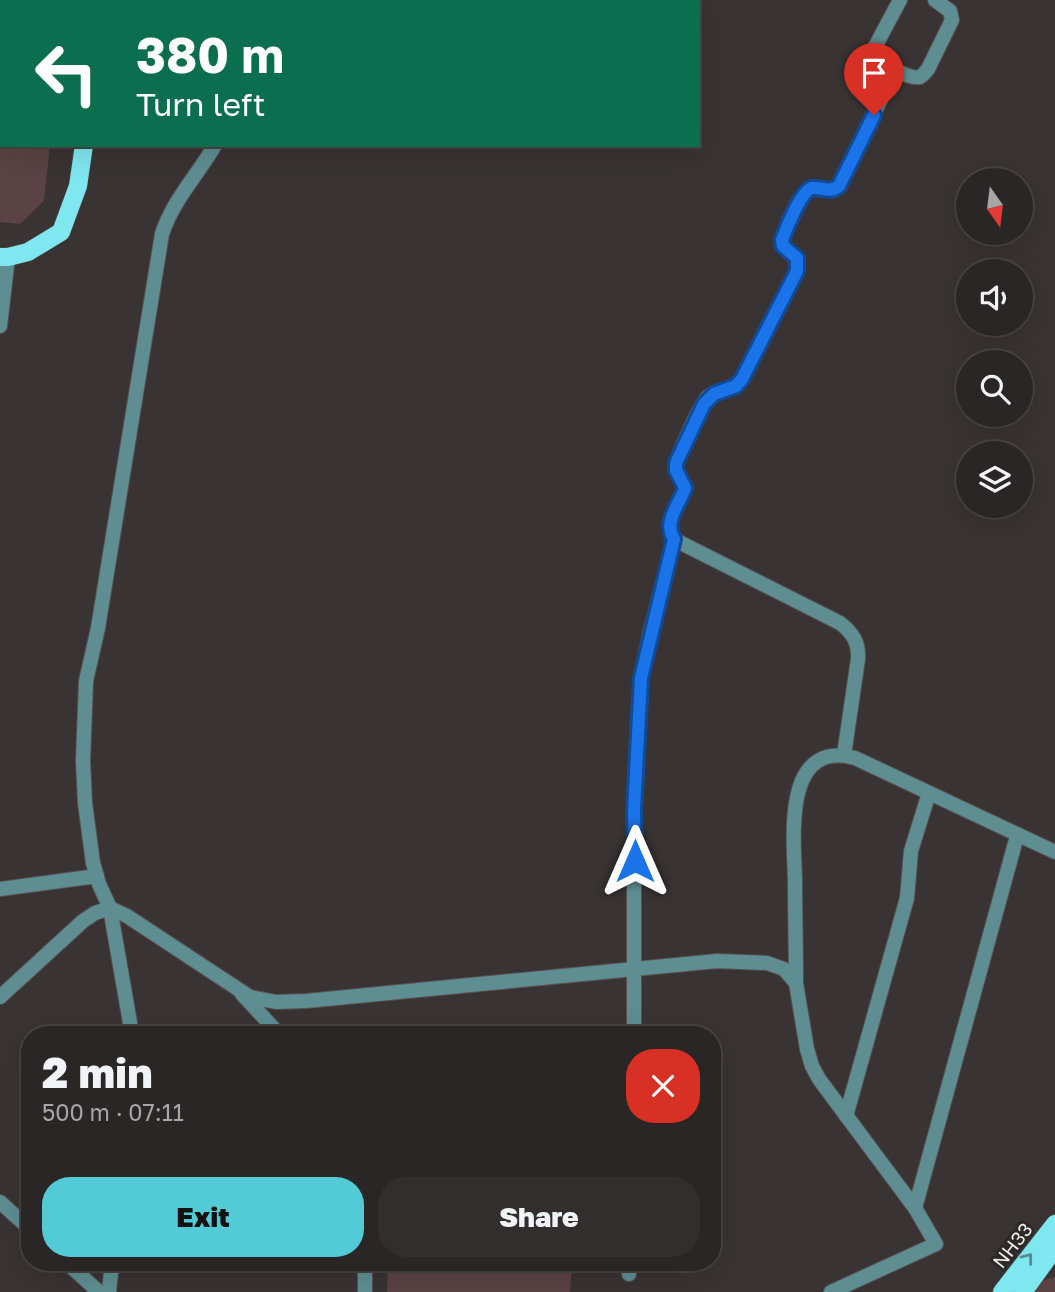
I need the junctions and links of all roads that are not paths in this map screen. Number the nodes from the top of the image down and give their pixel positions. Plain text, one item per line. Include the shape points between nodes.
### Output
1 (900, 0) edge
2 (935, 0) edge
3 (895, 69) junction
4 (84, 147) edge
5 (214, 147) edge
6 (4, 257) edge
7 (0, 326) edge
8 (674, 539) junction
9 (844, 755) junction
10 (929, 793) junction
11 (1017, 836) junction
12 (1055, 852) edge
13 (97, 876) junction
14 (0, 889) edge
15 (110, 908) junction
16 (635, 968) junction
17 (796, 983) junction
18 (238, 989) junction
19 (0, 997) edge
20 (131, 1026) edge
21 (272, 1026) edge
22 (634, 1026) edge
23 (846, 1116) junction
24 (0, 1202) edge
25 (915, 1208) junction
26 (21, 1221) edge
27 (1055, 1224) edge
28 (1055, 1248) edge
29 (76, 1271) edge
30 (111, 1271) edge
31 (365, 1271) edge
32 (99, 1292) edge
33 (109, 1292) edge
34 (365, 1292) edge
35 (831, 1292) edge
36 (1002, 1292) edge
37 (1023, 1292) edge

1 - 3 street via 875,51
2 - 3 street via 953,17 928,69 915,77
3 - 8 street via 839,186 831,191 812,188 804,192 782,240 797,258 797,271 742,379 706,399 677,459 676,470 685,488 669,524
4 - 6 main road via 78,186 61,232 28,252
5 - 13 street via 177,200 162,234 86,681 85,803
6 - 7 street
8 - 9 street via 825,616 854,636 859,652
8 - 16 street via 641,678 634,811
9 - 10 street
9 - 17 street via 825,757 811,767 802,779 794,809
10 - 11 street
10 - 23 street via 911,851 907,898
11 - 12 street
11 - 25 street
13 - 14 street
13 - 15 street
15 - 18 street
15 - 19 street via 83,921
15 - 20 street
16 - 17 street via 718,961 767,963 784,969
16 - 18 street via 306,1002 262,1001
16 - 22 street
17 - 23 street via 812,1066
18 - 21 street
23 - 25 street
24 - 26 street
25 - 35 street via 936,1244
36 -> 27 main road, NH33
28 - 37 main road
29 - 32 street
30 - 33 street
31 - 34 street

